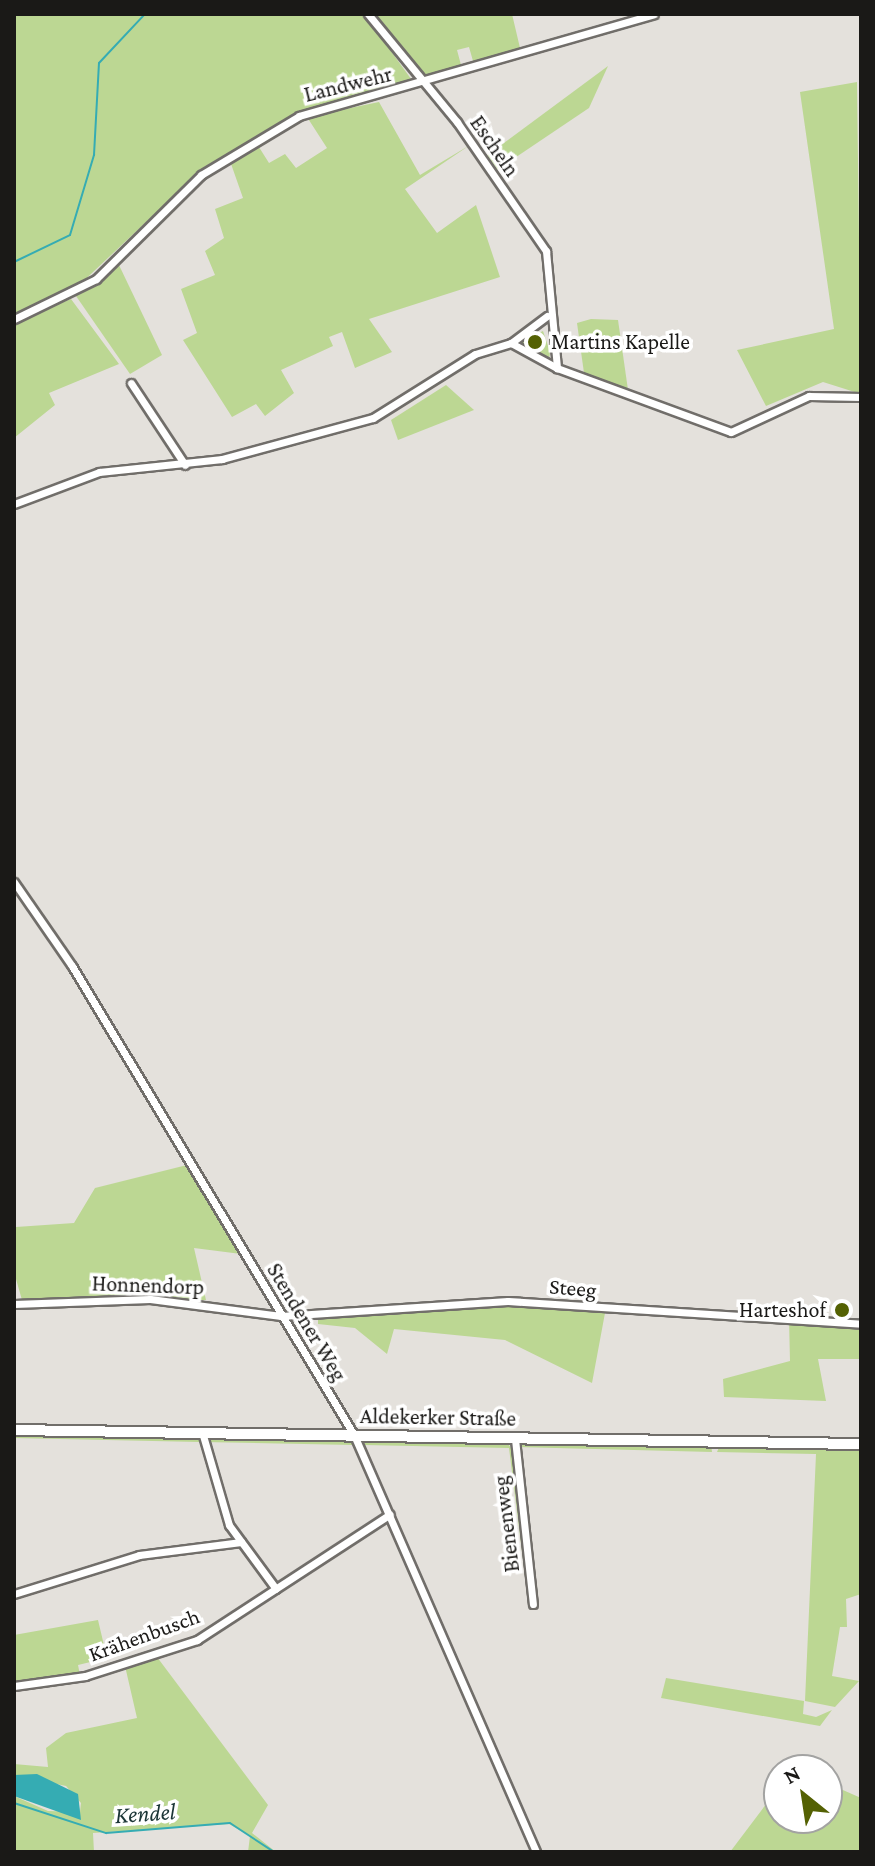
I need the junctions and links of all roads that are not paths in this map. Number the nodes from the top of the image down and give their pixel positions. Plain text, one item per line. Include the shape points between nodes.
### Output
1 (368, 14) edge
2 (654, 14) edge
3 (419, 83) junction
4 (547, 315) junction
5 (14, 319) edge
6 (511, 343) junction
7 (557, 368) junction
8 (131, 383) dead end
9 (861, 397) edge
10 (185, 465) junction
11 (14, 504) edge
12 (14, 882) edge
13 (14, 1304) edge
14 (281, 1316) junction
15 (861, 1324) edge
16 (14, 1430) edge
17 (202, 1432) junction
18 (354, 1435) junction
19 (515, 1439) junction
20 (861, 1444) edge
21 (390, 1514) junction
22 (241, 1542) junction
23 (276, 1589) junction
24 (14, 1594) edge
25 (533, 1604) dead end
26 (14, 1686) edge
27 (536, 1852) edge

1 - 3 street, Escheln
2 - 3 street, Landwehr
3 - 4 street, Escheln via 457,122 546,251 553,266
3 - 5 street, Landwehr via 299,116 201,175 96,279
4 - 6 street
4 - 7 street, Escheln
6 - 7 street
6 - 10 street via 475,354 373,418
7 - 9 street via 731,432 809,396
8 - 10 street
10 - 11 street via 99,472
12 - 14 street, Stendener Weg via 80,978
13 - 14 street, Honnendorp via 150,1299
14 - 15 street, Steeg via 508,1301
14 - 18 street, Stendener Weg
16 - 17 street, Aldekerker Straße
17 - 18 street, Aldekerker Straße
17 - 22 street via 216,1493
18 - 19 street, Aldekerker Straße
18 - 21 street, Stendener Weg
19 - 20 street, Aldekerker Straße
19 - 25 street, Bienenweg
21 - 23 street, Krähenbusch
21 - 27 street, Stendener Weg
22 - 23 street
22 - 24 street via 139,1555
23 - 26 street, Krähenbusch via 197,1640 85,1676

